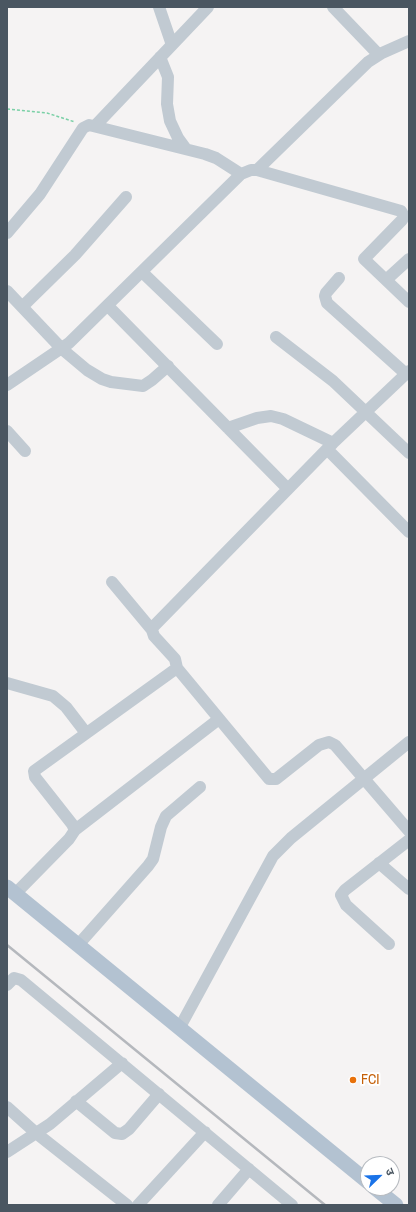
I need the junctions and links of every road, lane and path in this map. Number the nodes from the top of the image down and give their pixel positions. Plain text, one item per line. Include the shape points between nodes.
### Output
1 (159, 7) edge
2 (208, 7) edge
3 (333, 7) edge
4 (409, 41) edge
5 (172, 45) junction
6 (379, 54) junction
7 (160, 57) junction
8 (7, 109) edge
9 (91, 126) junction
10 (186, 149) junction
11 (257, 170) junction
12 (241, 174) junction
13 (126, 197) dead end
14 (406, 215) edge
15 (7, 233) edge
16 (409, 259) edge
17 (142, 272) junction
18 (339, 278) dead end
19 (386, 280) junction
20 (7, 291) edge
21 (409, 302) edge
22 (108, 306) junction
23 (22, 307) junction
24 (276, 337) dead end
25 (217, 344) dead end
26 (62, 349) junction
27 (168, 366) junction
28 (407, 372) edge
29 (7, 385) edge
30 (365, 412) junction
31 (228, 428) junction
32 (7, 431) edge
33 (330, 446) junction
34 (25, 451) dead end
35 (409, 453) edge
36 (288, 489) junction
37 (409, 532) edge
38 (112, 582) dead end
39 (152, 630) junction
40 (177, 668) junction
41 (7, 683) edge
42 (219, 719) junction
43 (86, 733) junction
44 (409, 742) edge
45 (364, 779) junction
46 (200, 787) dead end
47 (75, 830) junction
48 (409, 831) edge
49 (409, 840) edge
50 (379, 863) junction
51 (409, 888) edge
52 (11, 890) edge
53 (389, 944) dead end
54 (78, 945) junction
55 (7, 985) edge
56 (180, 1027) junction
57 (122, 1063) junction
58 (159, 1094) junction
59 (76, 1101) junction
60 (7, 1107) edge
61 (205, 1132) junction
62 (36, 1134) junction
63 (7, 1152) edge
64 (249, 1169) junction
65 (360, 1175) edge
66 (385, 1196) edge
67 (126, 1205) edge
68 (138, 1205) edge
69 (218, 1205) edge
70 (292, 1205) edge
71 (396, 1205) edge

1 - 5 street
2 - 5 street
3 - 6 street
4 - 6 street
5 - 7 street
6 - 11 street via 360,69
7 - 9 street
7 - 10 street via 168,77 170,121
8 - 9 path via 54,115
9 - 10 street
9 - 15 street via 80,133 40,194
10 - 12 street via 216,158
11 - 12 street
11 - 14 street via 399,210
12 - 17 street
13 - 23 street via 75,255
14 - 19 street via 364,259
16 - 19 street
17 - 22 street
17 - 25 street
18 - 28 street via 325,296 327,303
19 - 21 street
20 - 23 street
22 - 26 street
22 - 27 street
23 - 26 street
24 - 30 street via 333,381
26 - 27 street via 95,376 111,382 143,386
26 - 29 street
27 - 31 street
28 - 30 street
30 - 33 street
30 - 35 street
31 - 33 street via 271,416 283,419
31 - 36 street
32 - 34 street
33 - 36 street
33 - 37 street
36 - 39 street
38 - 39 street
39 - 40 street via 154,636 175,659
40 - 42 street
40 - 43 street
41 - 43 street via 53,696 66,707
42 - 45 street via 269,779 276,779 326,742 335,746
42 - 47 street
43 - 47 street via 33,773
44 - 45 street
45 - 48 street
45 - 56 street via 291,838 273,856
46 - 54 street via 166,816 153,859
47 - 52 street via 69,839
49 - 50 street
50 - 51 street
50 - 53 street via 345,890 341,898 346,906
52 - 54 main road
54 - 56 main road
55 - 57 street via 14,978 21,980
56 - 65 main road
57 - 58 street
57 - 59 street
58 - 59 street via 122,1134 115,1133
58 - 61 street
59 - 62 street
60 - 62 street
61 - 64 street
61 - 68 street
62 - 63 street
62 - 67 street
64 - 69 street
64 - 70 street
66 - 71 main road

